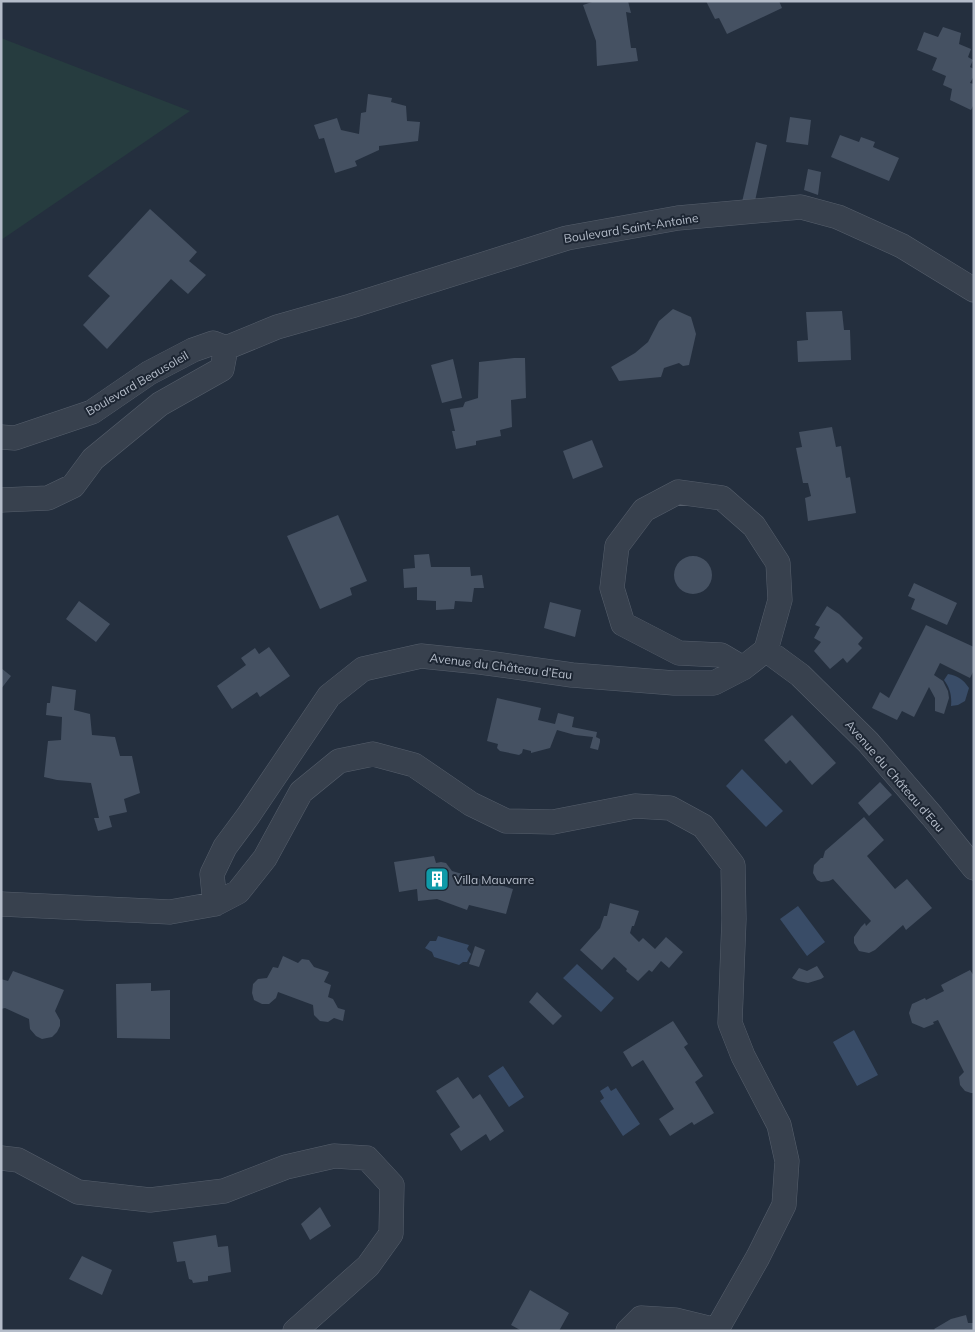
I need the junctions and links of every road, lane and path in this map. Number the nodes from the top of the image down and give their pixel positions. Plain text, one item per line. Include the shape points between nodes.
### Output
1 (974, 290) edge
2 (226, 348) junction
3 (1, 437) edge
4 (1, 500) edge
5 (766, 650) junction
6 (743, 668) junction
7 (974, 868) edge
8 (1, 904) edge
9 (215, 904) junction
10 (1, 1158) edge
11 (716, 1330) edge
12 (295, 1331) edge
13 (628, 1331) edge

1 - 2 street, Boulevard Saint-Antoine via 902,246 838,217 801,207 678,218 567,238 277,327
2 - 3 street, Boulevard Beausoleil via 213,343 193,350 149,373 92,412 15,438
2 - 4 street via 222,369 160,404 93,459 73,486 48,498
5 - 6 street, Avenue du Château d'Eau
5 - 6 street via 780,600 778,563 754,526 722,498 678,492 644,510 617,546 612,588 623,624 679,653 721,655
5 - 7 street, Avenue du Château d'Eau via 800,675 868,742
6 - 9 street, Avenue du Château d'Eau via 714,682 674,683 572,675 420,656 364,669 329,696 224,847 212,874
8 - 9 street via 170,912
9 - 11 street via 238,892 265,858 301,792 339,761 373,754 414,765 471,804 506,821 553,822 635,806 670,808 703,826 733,865 730,1023 743,1056 779,1124 787,1161 784,1205
10 - 12 street via 18,1160 78,1192 150,1200 224,1191 286,1167 334,1156 367,1158 392,1185 391,1234 368,1266
11 - 13 street via 675,1320 642,1318

